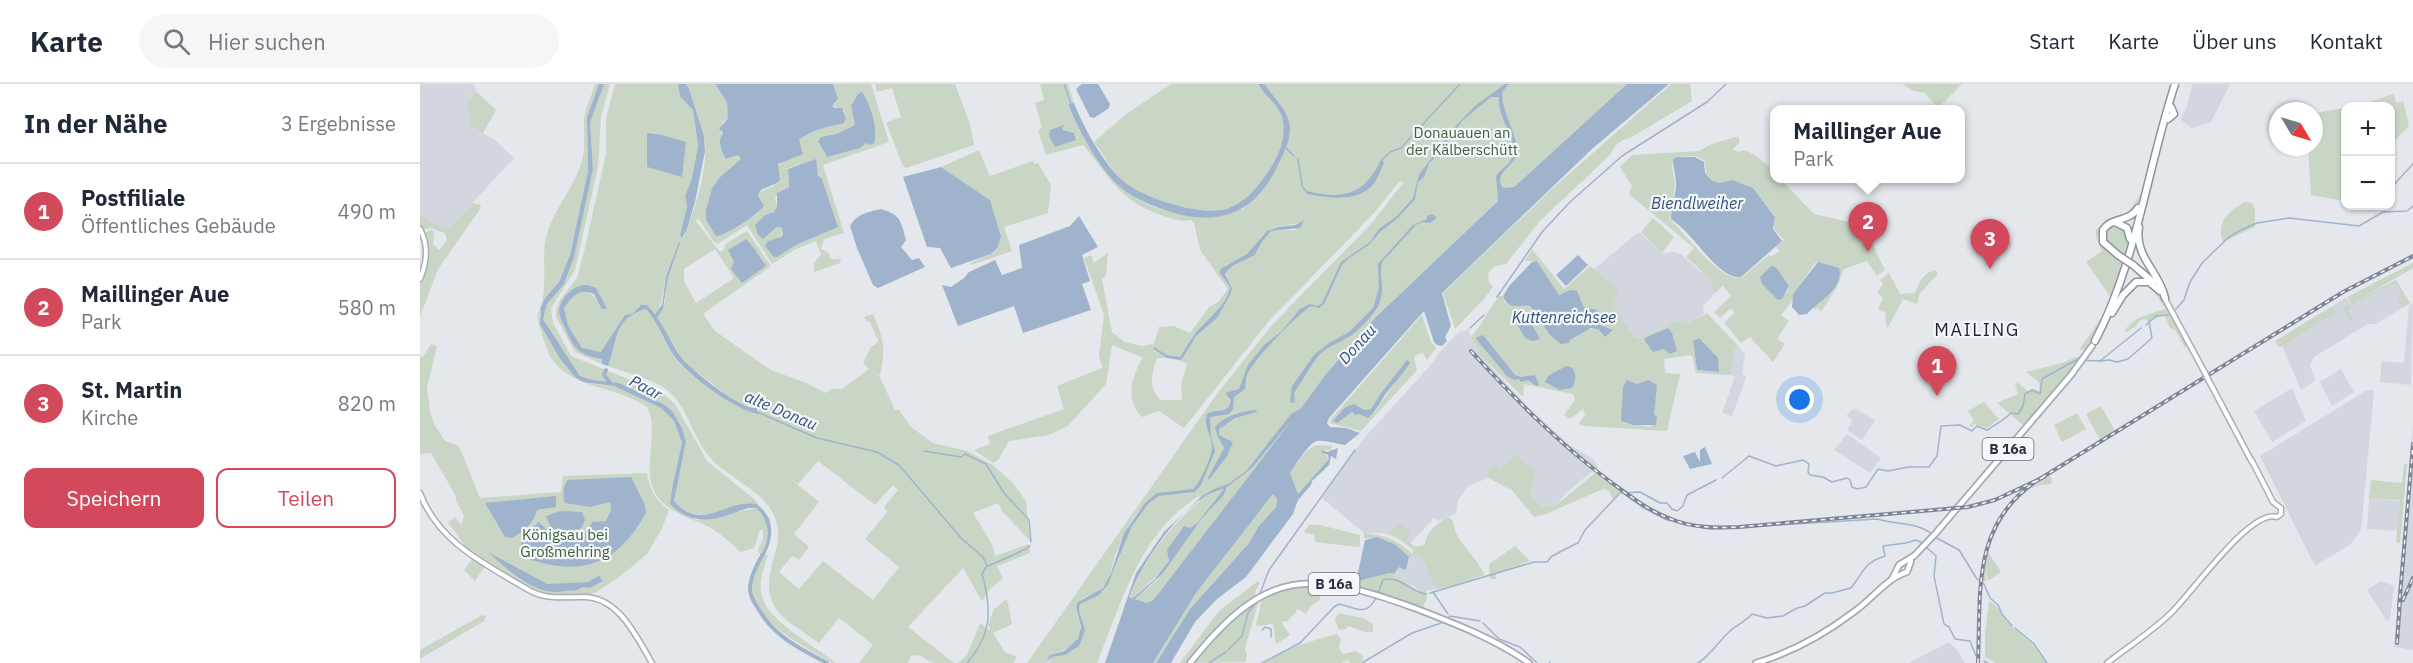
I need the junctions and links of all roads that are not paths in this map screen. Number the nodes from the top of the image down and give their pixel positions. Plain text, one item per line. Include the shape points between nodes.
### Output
1 (2176, 84) edge
2 (2147, 184) junction
3 (2141, 217) junction
4 (2115, 222) junction
5 (420, 230) edge
6 (2130, 249) junction
7 (420, 279) edge
8 (2160, 291) junction
9 (2164, 298) junction
10 (2105, 325) junction
11 (2094, 344) junction
12 (420, 493) edge
13 (1906, 565) junction
14 (1900, 571) junction
15 (652, 663) edge
16 (1190, 663) edge
17 (1529, 663) edge
18 (1756, 663) edge
19 (2107, 663) edge

1 - 2 highway, B 16a
1 - 3 highway, B 16a via 2171,107 2174,114 2168,119
2 - 4 highway via 2134,214
2 - 6 highway, B 16a
3 - 9 highway via 2139,246
3 - 10 highway, B 16a via 2121,287
4 - 6 highway via 2128,230
4 - 8 highway, bridge via 2105,226 2105,245 2148,276
5 - 7 main road via 427,253
6 - 11 highway, B 16a via 2115,298
8 - 9 main road
8 - 10 highway via 2149,282 2135,282
9 - 19 main road, bridge via 2252,461 2273,510 2225,549 2170,614
10 - 11 highway, B 16a
11 - 13 main road, B 16a
12 - 15 main road via 432,517 450,539 527,590 552,598 590,597 611,606
13 - 14 main road via 1899,565
13 - 14 main road via 1907,571
14 - 18 main road via 1858,610 1821,635
16 - 17 main road, B 16a via 1221,626 1253,600 1295,585 1324,583 1404,604 1493,640

